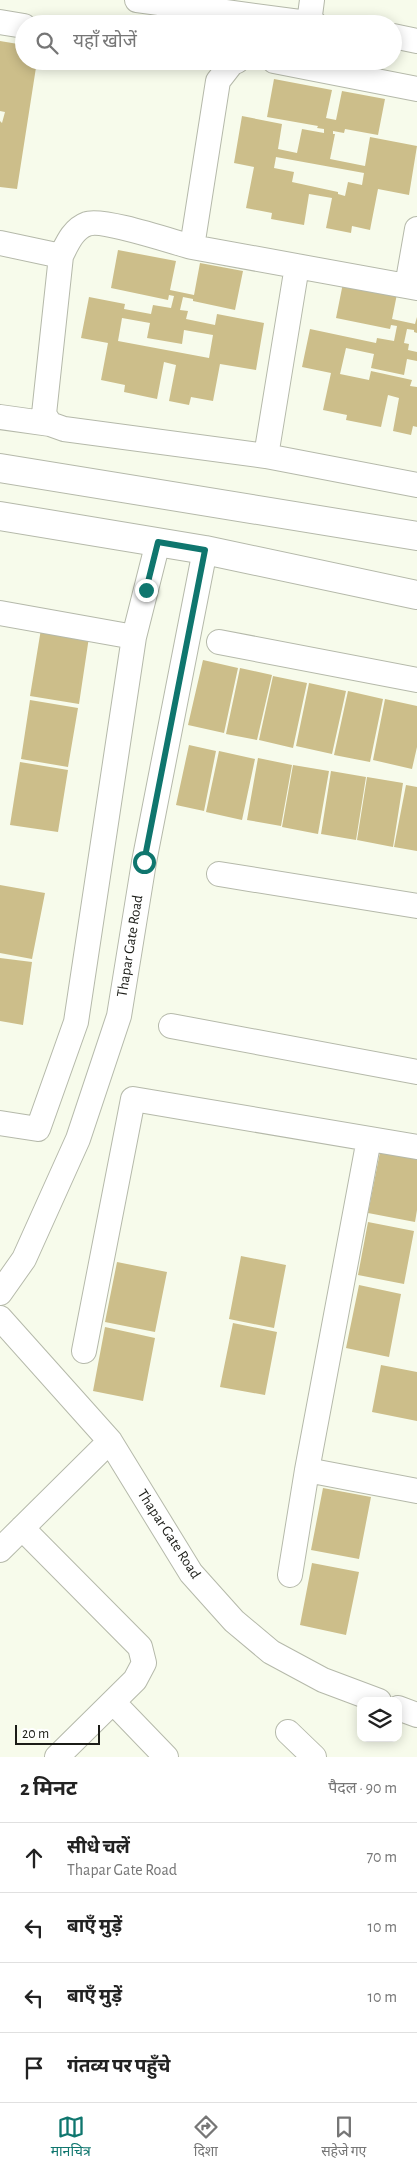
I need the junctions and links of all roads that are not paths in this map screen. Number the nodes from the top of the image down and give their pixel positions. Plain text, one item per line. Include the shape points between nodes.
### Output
1 (137, 0) edge
2 (301, 15) edge
3 (0, 22) edge
4 (15, 24) edge
5 (402, 38) edge
6 (417, 41) edge
7 (227, 70) edge
8 (320, 70) edge
9 (417, 89) edge
10 (417, 229) edge
11 (0, 243) edge
12 (192, 246) junction
13 (61, 256) junction
14 (297, 266) junction
15 (412, 287) edge
16 (0, 417) edge
17 (50, 424) junction
18 (266, 456) junction
19 (0, 468) edge
20 (417, 485) edge
21 (0, 516) edge
22 (417, 536) edge
23 (158, 542) junction
24 (205, 550) junction
25 (417, 595) edge
26 (0, 613) edge
27 (134, 637) junction
28 (219, 642) dead end
29 (417, 680) edge
30 (219, 874) dead end
31 (417, 906) edge
32 (171, 1026) dead end
33 (417, 1072) edge
34 (0, 1123) edge
35 (369, 1139) junction
36 (417, 1147) edge
37 (0, 1293) edge
38 (0, 1318) edge
39 (84, 1351) dead end
40 (110, 1441) junction
41 (307, 1470) junction
42 (417, 1492) edge
43 (22, 1528) junction
44 (0, 1550) edge
45 (290, 1575) dead end
46 (368, 1697) edge
47 (114, 1702) junction
48 (402, 1709) edge
49 (417, 1715) edge
50 (288, 1732) dead end
51 (57, 1757) edge
52 (166, 1757) edge
53 (314, 1757) edge

1 - 2 street
3 - 4 street
5 - 6 street
7 - 12 street via 218,81
8 - 9 street
10 - 15 street
11 - 13 street
12 - 13 street via 110,225 87,223 72,235
12 - 14 street
13 - 17 street via 44,414
14 - 15 street
14 - 18 street
16 - 17 street
17 - 18 street via 64,429
18 - 20 street
19 - 22 street
21 - 23 street
23 - 24 street
23 - 27 street
24 - 25 street
24 - 37 street, Thapar Gate Road via 144,862 119,1016 78,1139 24,1259
26 - 27 street
27 - 34 street via 76,1022 38,1129
28 - 29 street
30 - 31 street
32 - 33 street
35 - 36 street
35 - 39 street via 133,1099
35 - 41 street
38 - 40 street, Thapar Gate Road
40 - 43 street
40 - 46 street, Thapar Gate Road via 192,1573 234,1621 270,1652 323,1680
41 - 42 street
41 - 45 street
43 - 44 street
43 - 47 street via 140,1647 144,1664 135,1680
47 - 51 street
47 - 52 street
48 - 49 street
50 - 53 street

